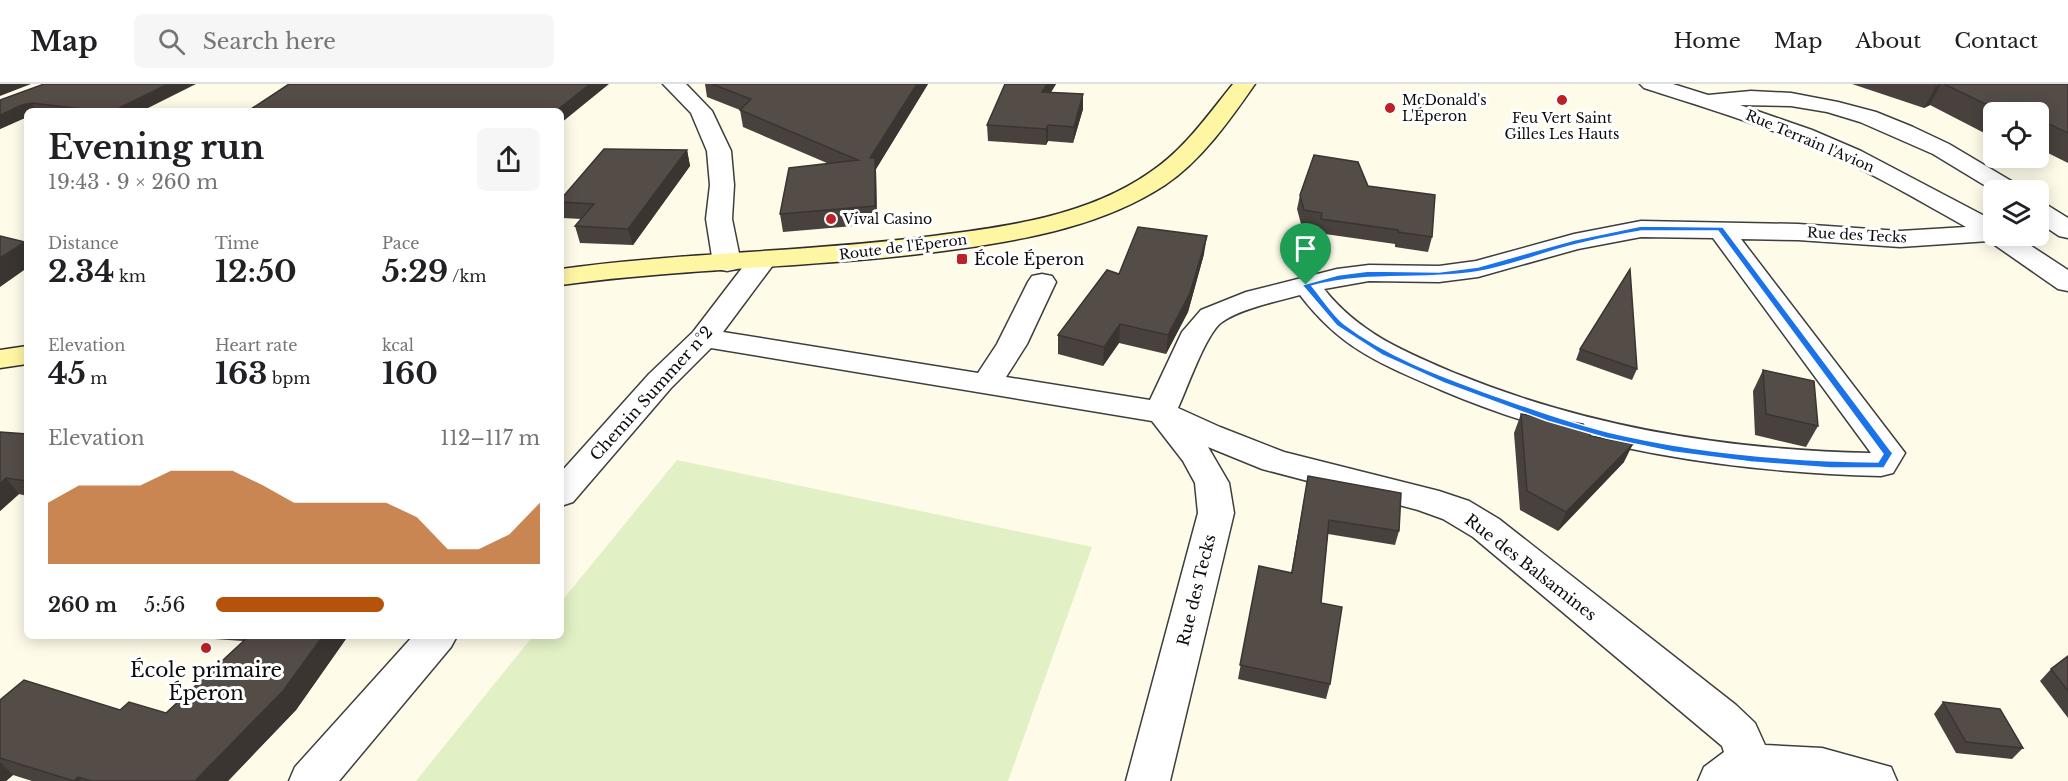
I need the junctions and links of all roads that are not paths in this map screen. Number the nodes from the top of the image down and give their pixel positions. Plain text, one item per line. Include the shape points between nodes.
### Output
1 (674, 84) edge
2 (1244, 84) edge
3 (1268, 84) edge
4 (1651, 84) edge
5 (1710, 101) junction
6 (1211, 124) junction
7 (1994, 180) edge
8 (2049, 217) edge
9 (1983, 226) edge
10 (1720, 229) junction
11 (2068, 230) edge
12 (1983, 233) edge
13 (2014, 246) edge
14 (762, 261) junction
15 (727, 263) junction
16 (564, 277) edge
17 (1042, 282) dead end
18 (2068, 283) edge
19 (1306, 285) junction
20 (704, 338) junction
21 (24, 355) edge
22 (0, 359) edge
23 (985, 385) junction
24 (1160, 412) junction
25 (564, 491) edge
26 (434, 639) edge
27 (1735, 772) edge
28 (310, 781) edge
29 (1148, 781) edge
30 (1875, 781) edge

1 - 15 street via 701,111 719,151 719,219
2 - 6 main road, Route de l'Éperon
3 - 6 main road, Route de l'Éperon
4 - 5 street, Rue Terrain l'Avion
5 - 7 street via 1743,90 1769,88 1839,98 1878,110 1914,128
5 - 9 street, Rue Terrain l'Avion via 1853,156
6 - 14 main road, Route de l'Éperon via 1201,141 1156,180 1100,208 1053,224 867,253
8 - 11 street
10 - 12 street, Rue des Tecks via 1900,239
10 - 19 street, Rue des Tecks via 1641,229 1574,242 1478,269 1439,274 1369,273
10 - 19 street via 1888,453 1881,465 1774,461 1673,449 1550,419 1385,353 1340,325
13 - 18 street
14 - 15 main road, Route de l'Éperon
14 - 20 street, Chemin Summer n°2
15 - 16 main road, Route de l'Éperon via 650,266
17 - 23 street via 1012,344
19 - 24 street, Rue des Tecks via 1256,298 1211,316 1197,333
20 - 23 street
20 - 25 street, Chemin Summer n°2 via 660,381
21 - 22 main road
23 - 24 street
24 - 27 street, Rue des Balsamines via 1274,461 1427,500 1456,510 1486,528 1740,736
24 - 29 street, Rue des Tecks via 1197,456 1212,483 1216,513
26 - 28 street
27 - 30 street, Rue des Balsamines via 1822,767

